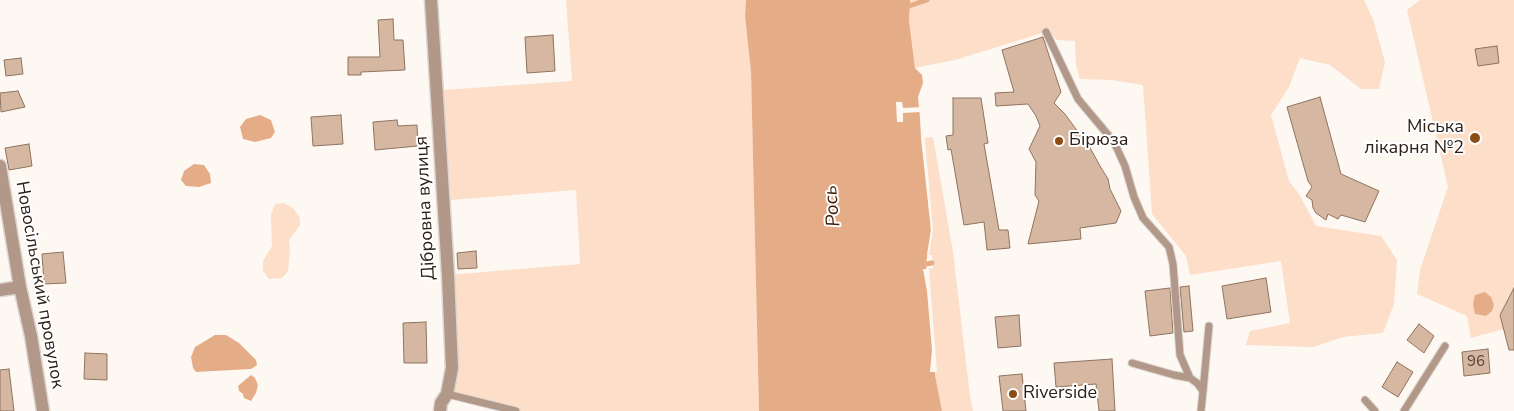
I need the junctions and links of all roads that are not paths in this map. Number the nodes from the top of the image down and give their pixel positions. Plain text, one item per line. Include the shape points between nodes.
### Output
1 (431, 0) edge
2 (1046, 32) dead end
3 (0, 166) edge
4 (20, 287) junction
5 (0, 290) edge
6 (1209, 326) dead end
7 (1445, 346) dead end
8 (1132, 363) dead end
9 (1190, 378) junction
10 (1203, 391) junction
11 (447, 394) junction
12 (1365, 400) dead end
13 (43, 411) edge
14 (440, 411) edge
15 (516, 411) edge
16 (1201, 411) edge
17 (1376, 411) edge
18 (1404, 411) edge

1 - 11 street, Дібровна вулиця via 450,312 452,368
2 - 9 lane via 1078,98 1114,142 1143,218 1169,248 1180,355
3 - 4 street, Новосільський провулок
4 - 5 street
4 - 13 street, Новосільський провулок
6 - 10 lane
7 - 18 lane
8 - 9 lane
9 - 10 lane
10 - 16 lane
11 - 14 street, Дібровна вулиця
11 - 15 lane
12 - 17 lane

